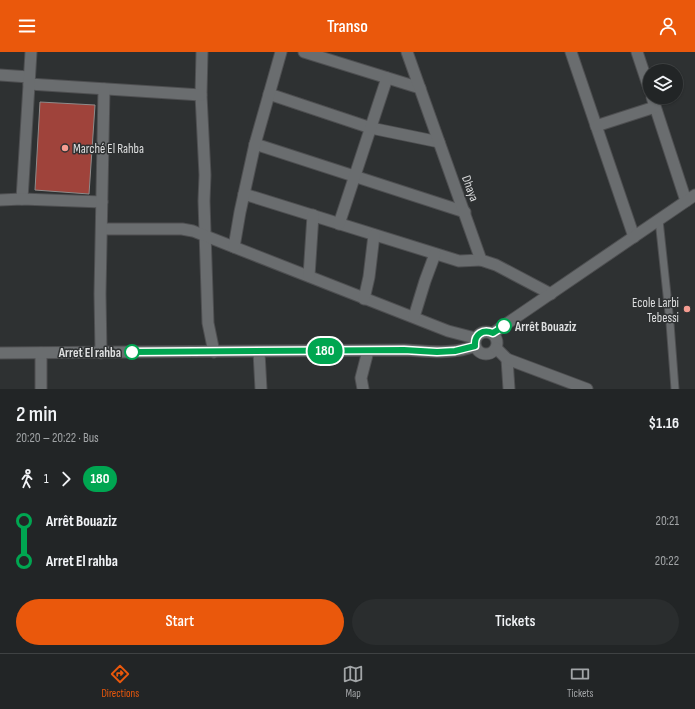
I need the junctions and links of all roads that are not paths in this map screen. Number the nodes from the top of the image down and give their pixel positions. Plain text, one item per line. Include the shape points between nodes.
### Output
1 (31, 52) edge
2 (202, 52) edge
3 (281, 52) edge
4 (304, 52) edge
5 (407, 52) edge
6 (571, 52) edge
7 (637, 52) edge
8 (643, 70) edge
9 (0, 75) edge
10 (387, 78) junction
11 (29, 80) junction
12 (420, 88) junction
13 (104, 89) junction
14 (269, 94) junction
15 (201, 95) junction
16 (648, 104) edge
17 (654, 104) edge
18 (596, 126) junction
19 (371, 128) junction
20 (439, 142) junction
21 (255, 144) junction
22 (355, 177) junction
23 (244, 194) junction
24 (690, 198) edge
25 (22, 199) junction
26 (0, 200) edge
27 (102, 202) junction
28 (465, 212) junction
29 (313, 214) junction
30 (659, 220) junction
31 (339, 224) junction
32 (102, 229) junction
33 (374, 235) junction
34 (206, 236) junction
35 (634, 237) junction
36 (234, 247) junction
37 (435, 254) junction
38 (481, 260) junction
39 (309, 276) junction
40 (551, 294) junction
41 (364, 299) junction
42 (414, 317) junction
43 (493, 333) junction
44 (475, 342) junction
45 (496, 348) junction
46 (1, 351) edge
47 (368, 351) junction
48 (214, 352) junction
49 (259, 352) junction
50 (41, 353) junction
51 (101, 353) junction
52 (507, 358) junction
53 (41, 389) edge
54 (261, 389) edge
55 (363, 389) edge
56 (509, 389) edge
57 (587, 389) edge
58 (675, 389) edge

1 - 11 street
2 - 15 street
3 - 14 street
4 - 10 street
5 - 12 street, Dhaya
6 - 18 street
7 - 8 street
9 - 11 street
10 - 12 street
10 - 19 street
11 - 13 street
11 - 25 street
12 - 20 street, Dhaya
13 - 15 street
13 - 27 street
14 - 19 street
14 - 21 street
15 - 34 street
16 - 18 street
17 - 24 street
18 - 35 street
19 - 20 street
19 - 22 street
20 - 28 street, Dhaya
21 - 22 street
21 - 23 street
22 - 28 street
22 - 31 street
23 - 29 street
23 - 36 street
24 - 30 street
25 - 26 street
25 - 27 street
27 - 32 street
28 - 38 street, Dhaya
29 - 31 street
29 - 39 street
30 - 35 street
30 - 58 lane
31 - 33 street
32 - 34 street via 182,229 193,230
32 - 51 street
33 - 37 street
33 - 41 street
34 - 36 street
34 - 48 street via 208,323
35 - 40 street
36 - 39 street
37 - 38 street via 459,261
37 - 42 street
38 - 40 street via 496,265
39 - 41 street
40 - 43 street
41 - 42 street
42 - 44 street
43 - 44 street via 484,331 478,335
43 - 45 street via 497,339
44 - 45 street via 478,352 491,353
44 - 47 street via 455,351
45 - 52 street
46 - 50 street
47 - 49 street
47 - 55 street via 362,378
48 - 49 street
48 - 51 street
49 - 54 street
50 - 51 street
50 - 53 street
52 - 56 street
52 - 57 street

